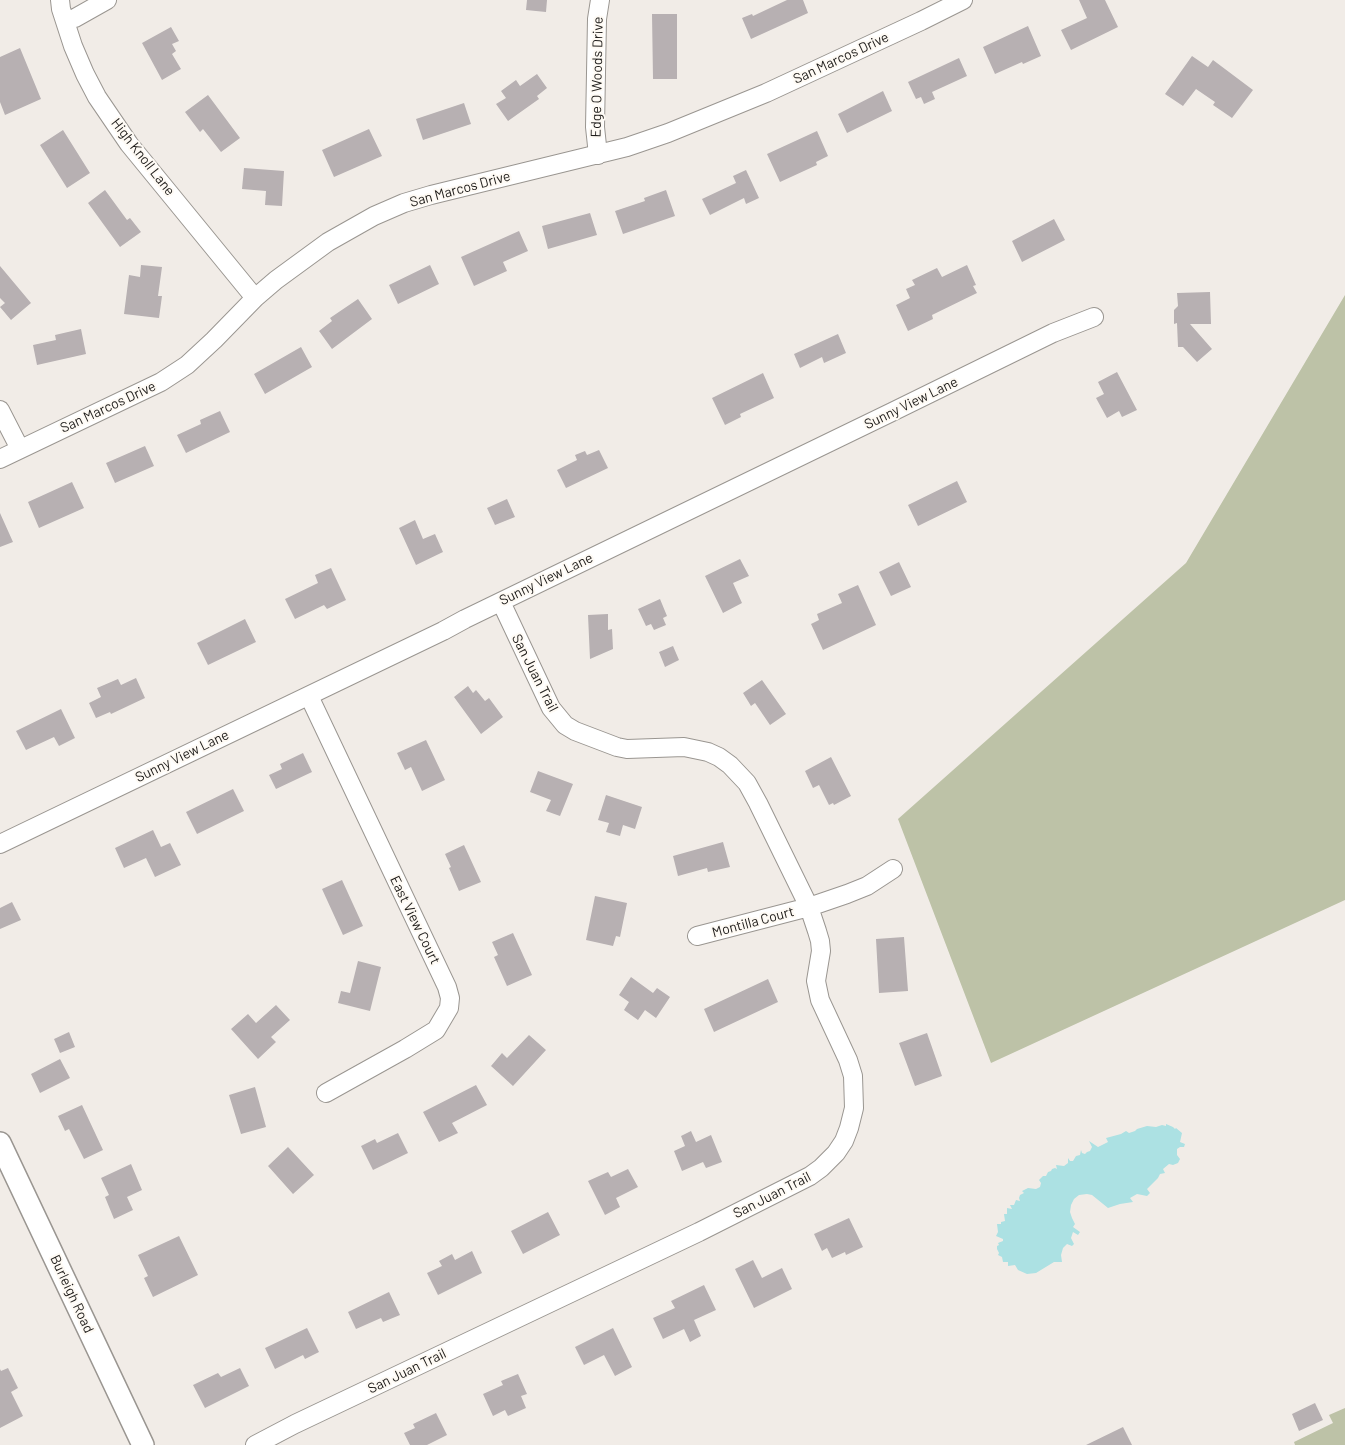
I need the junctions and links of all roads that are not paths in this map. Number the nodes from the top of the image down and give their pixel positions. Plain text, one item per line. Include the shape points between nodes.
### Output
1 (60, 0) edge
2 (107, 0) edge
3 (600, 0) edge
4 (963, 0) edge
5 (942, 5) edge
6 (66, 22) junction
7 (598, 155) junction
8 (256, 298) junction
9 (1094, 318) dead end
10 (0, 410) edge
11 (20, 449) junction
12 (0, 459) edge
13 (501, 602) junction
14 (309, 696) junction
15 (0, 844) edge
16 (893, 869) dead end
17 (808, 907) junction
18 (697, 936) dead end
19 (326, 1093) dead end
20 (0, 1144) edge
21 (143, 1445) edge
22 (255, 1445) edge

1 - 6 street, High Knoll Lane
2 - 6 street
3 - 7 street, Edge O Woods Drive via 595,127
4 - 5 street, San Marcos Drive
5 - 7 street, San Marcos Drive via 783,85 668,133
6 - 8 street, High Knoll Lane via 85,74 129,144
7 - 8 street, San Marcos Drive via 404,203 328,242
8 - 11 street, San Marcos Drive via 187,365 161,382
9 - 13 street, Sunny View Lane via 1053,333
10 - 11 street
11 - 12 street, San Marcos Drive
13 - 14 street, Sunny View Lane
13 - 17 street, San Juan Trail via 551,708 565,725 627,749 684,747 708,752 739,774 758,802
14 - 15 street, Sunny View Lane
14 - 19 street, East View Court via 450,998 449,1008 436,1030
16 - 17 street, Montilla Court via 867,886
17 - 18 street, Montilla Court
17 - 22 street, San Juan Trail via 820,941 816,981 820,1000 848,1060 854,1092 854,1108 844,1141 821,1168 699,1232
20 - 21 street, Burleigh Road

